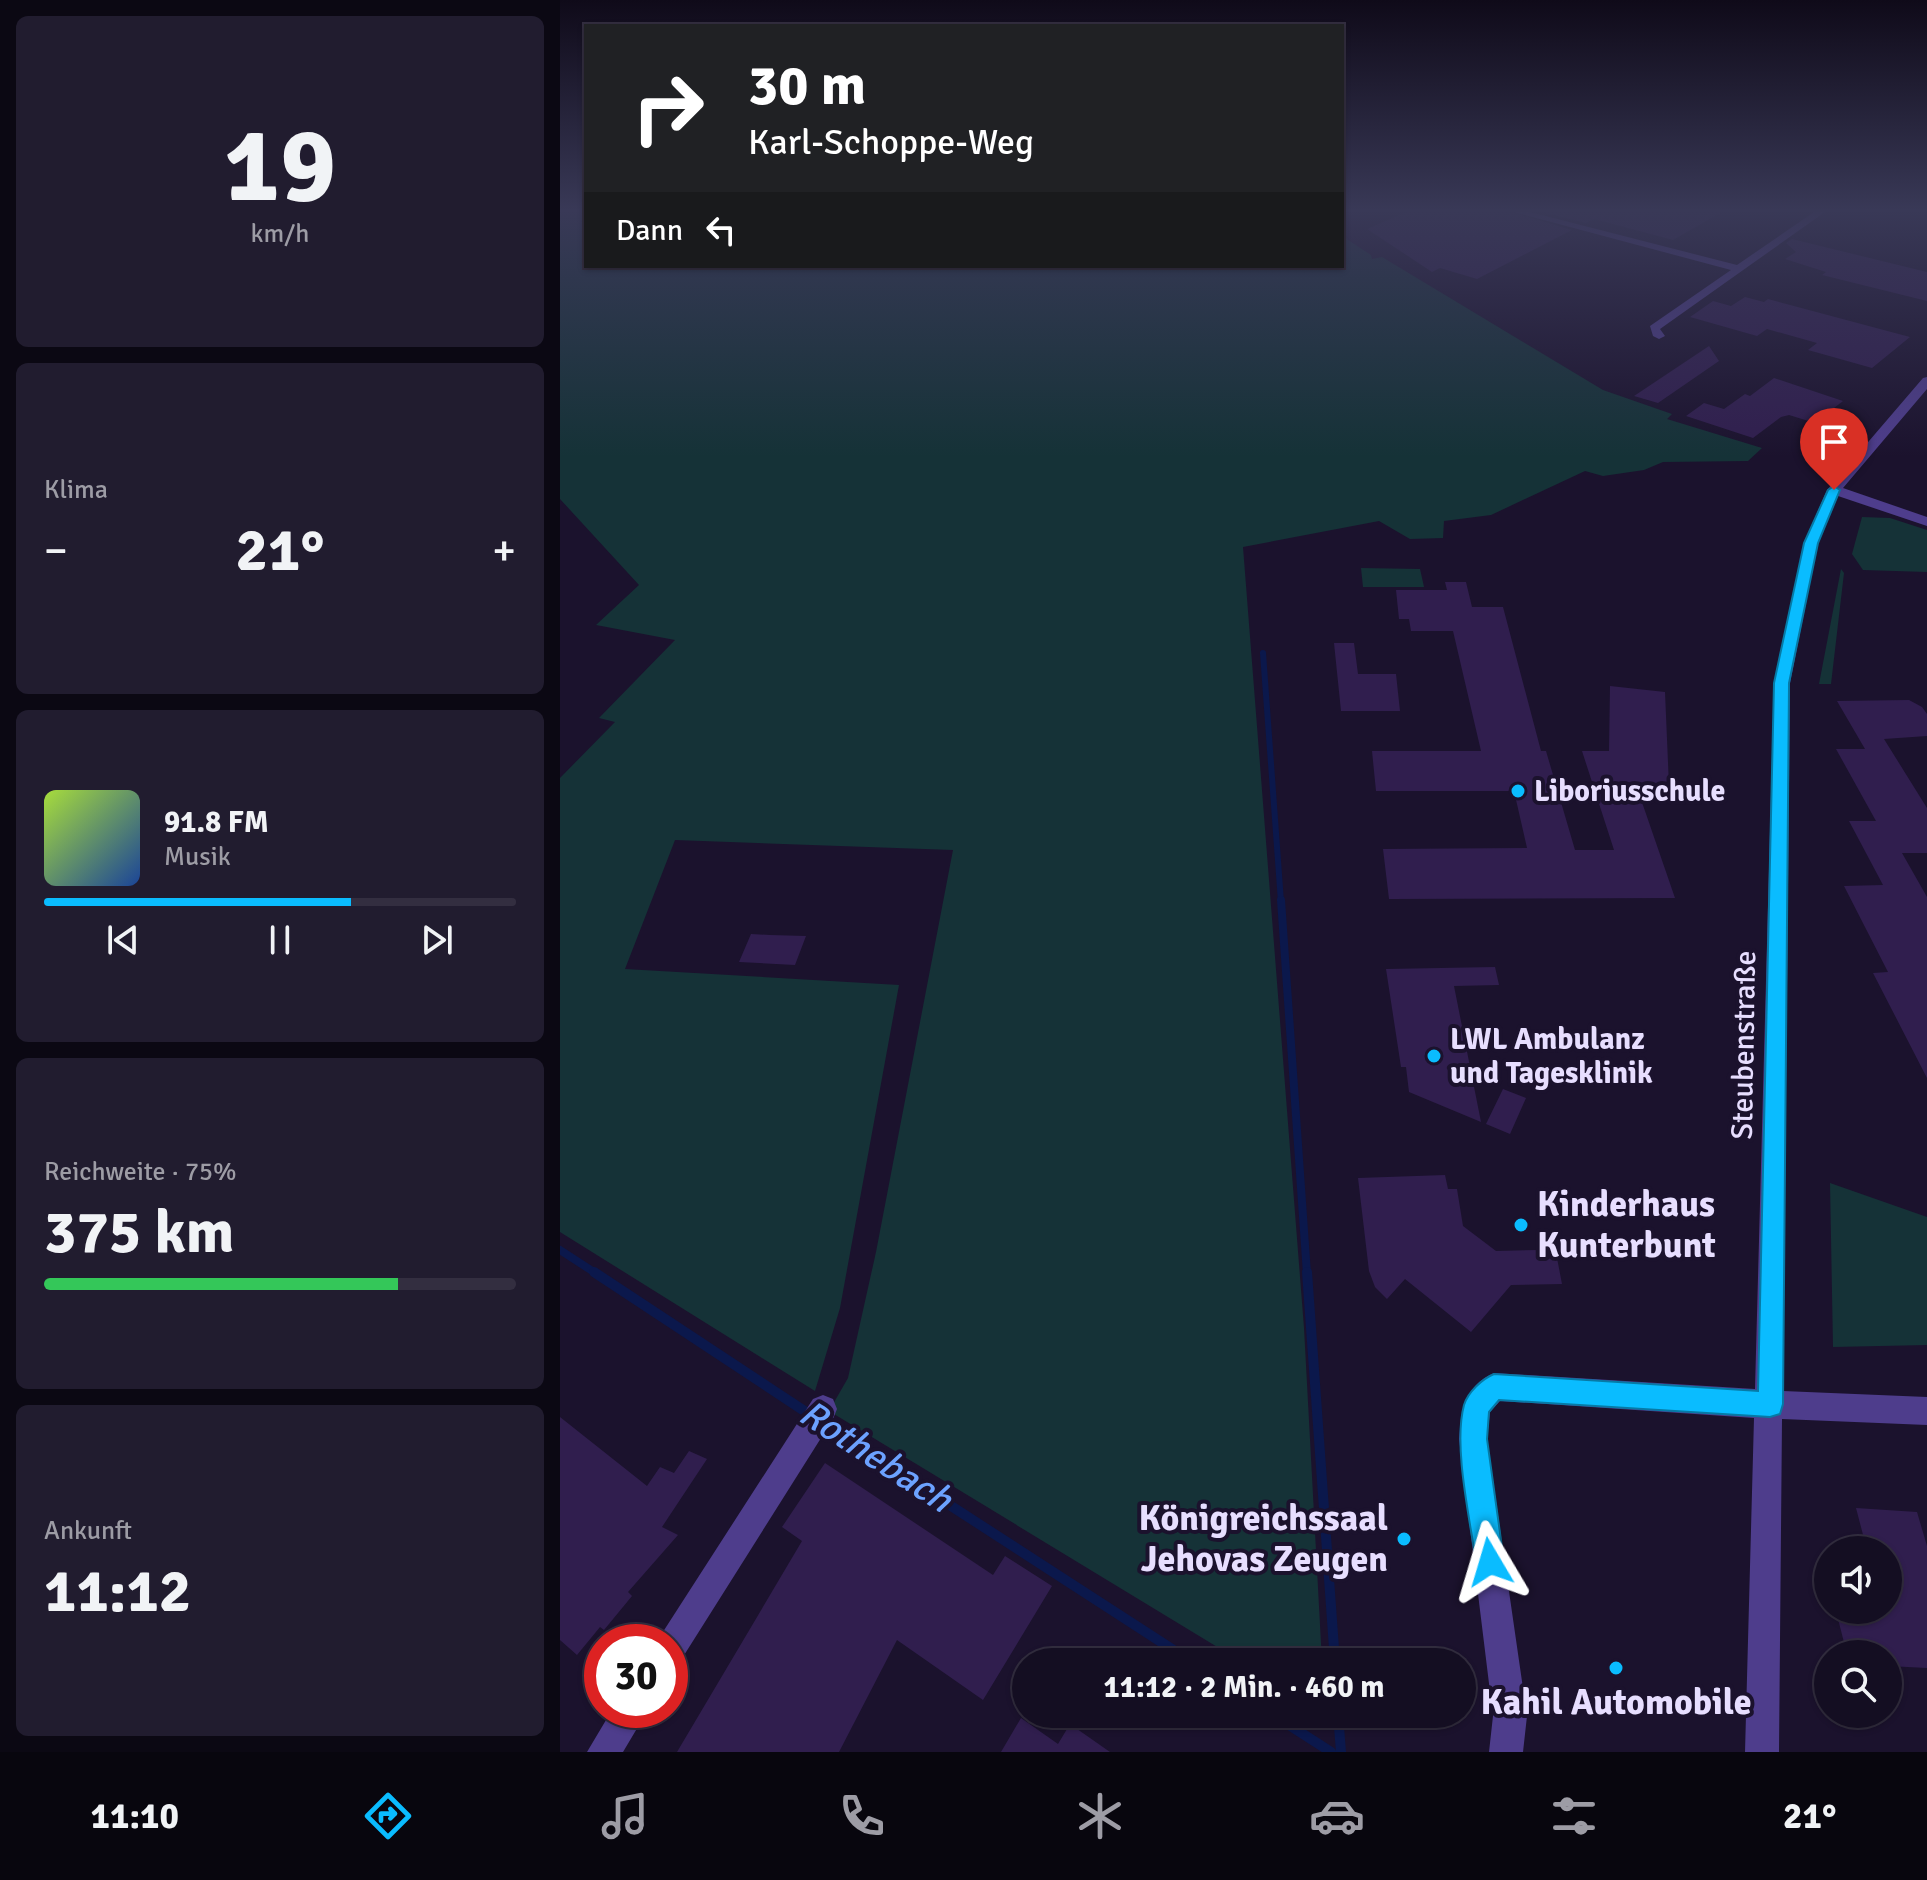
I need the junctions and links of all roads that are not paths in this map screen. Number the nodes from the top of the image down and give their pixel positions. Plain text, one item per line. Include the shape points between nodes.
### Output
1 (1701, 294) edge
2 (1659, 336) dead end
3 (1927, 381) edge
4 (1834, 490) junction
5 (1927, 522) edge
6 (1770, 1404) junction
7 (1927, 1411) edge
8 (816, 1420) dead end
9 (686, 1624) edge
10 (619, 1728) edge
11 (604, 1752) edge
12 (1506, 1752) edge
13 (1762, 1752) edge

1 - 2 street via 1654,328
3 - 4 street, Steubenstraße
4 - 5 street
4 - 6 street, Steubenstraße via 1811,543 1782,683
6 - 7 street
6 - 12 street via 1494,1387 1477,1406 1473,1439 1510,1716
6 - 13 street, Steubenstraße
8 - 9 street
10 - 11 street

